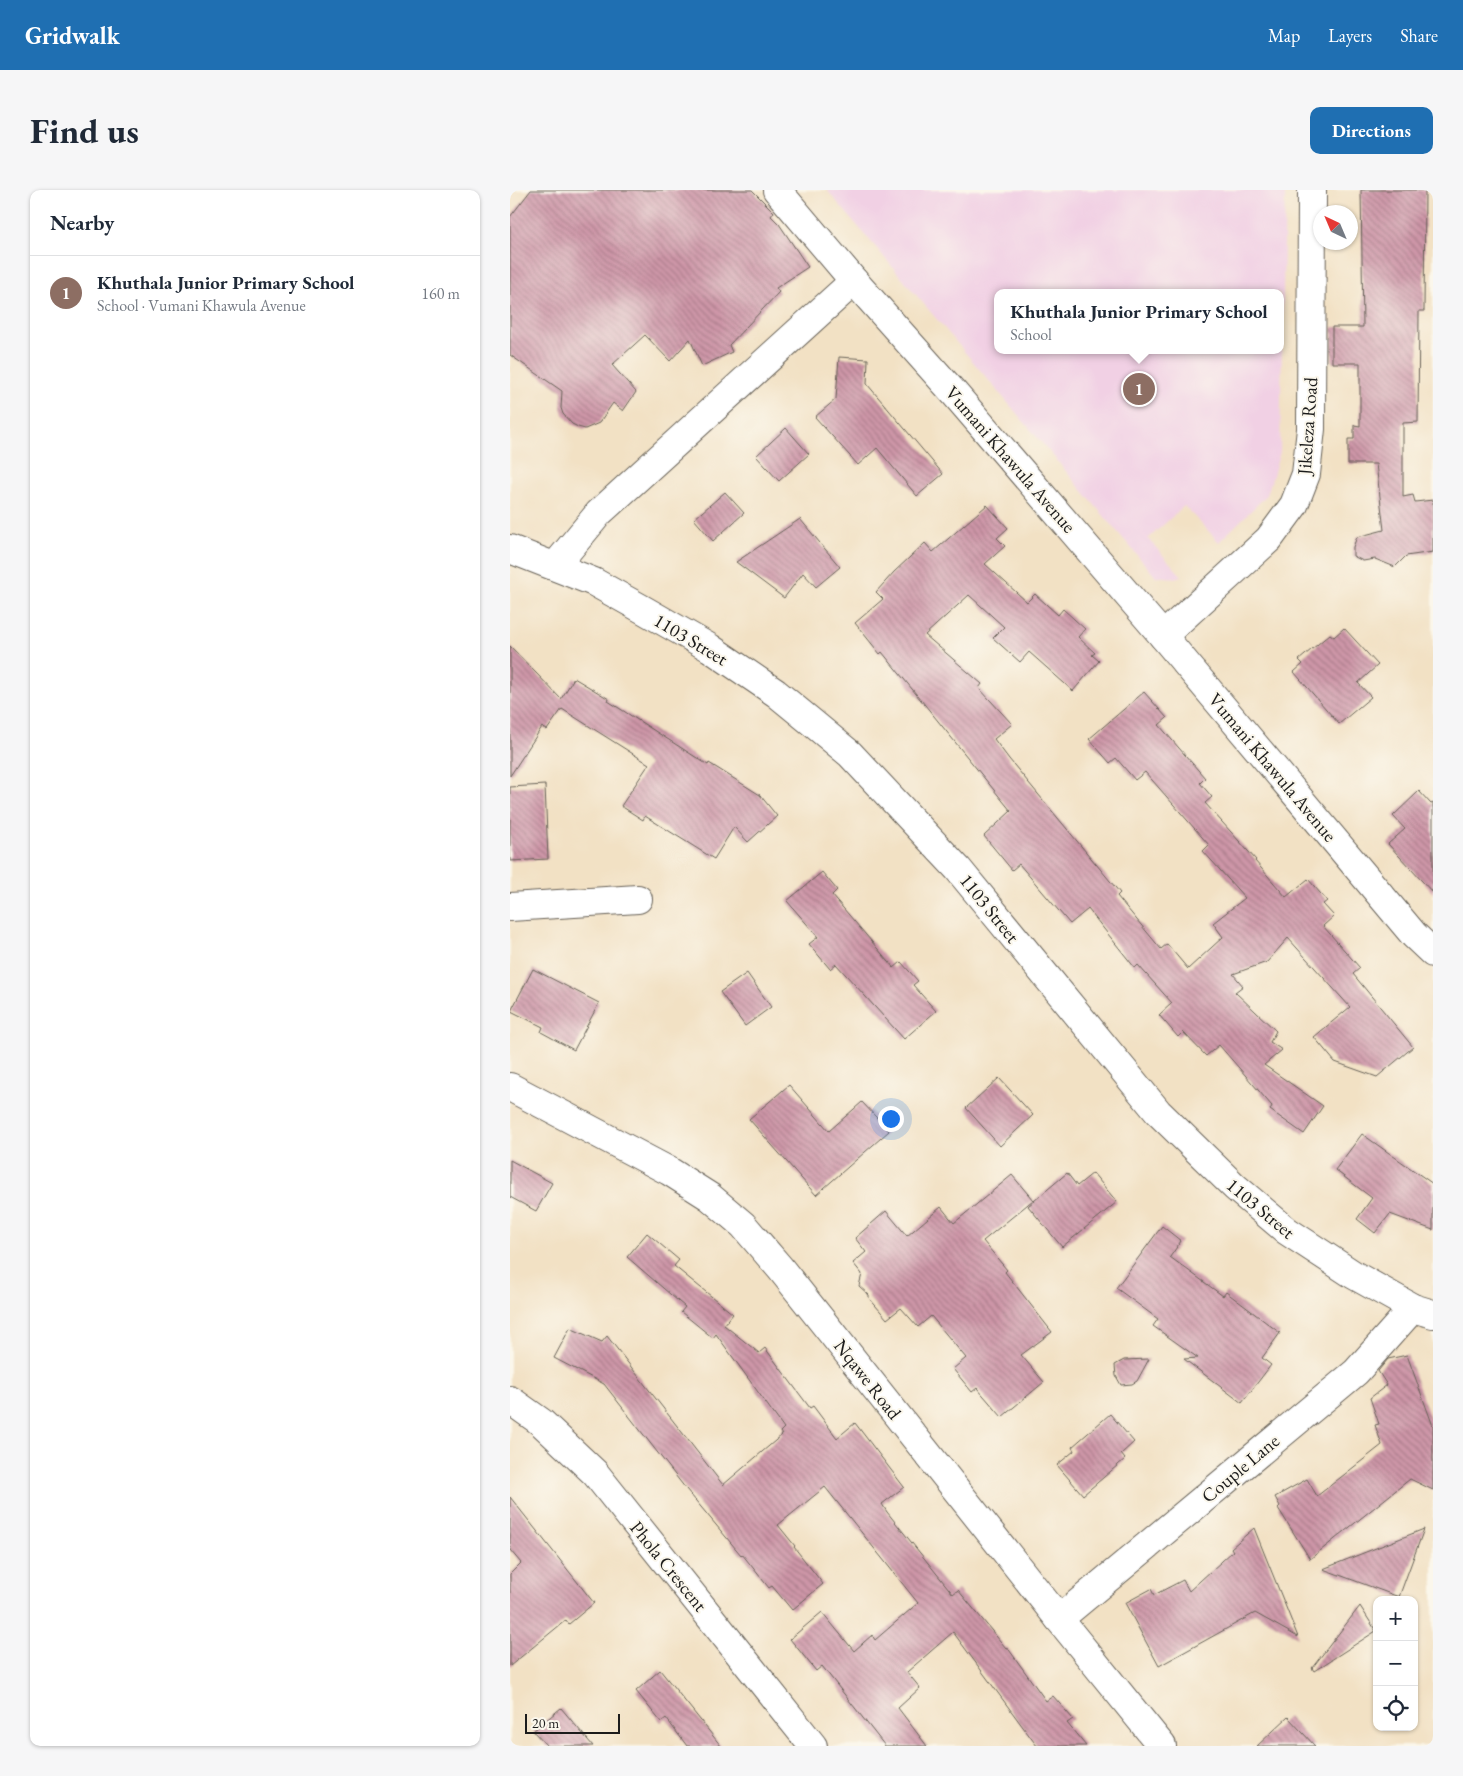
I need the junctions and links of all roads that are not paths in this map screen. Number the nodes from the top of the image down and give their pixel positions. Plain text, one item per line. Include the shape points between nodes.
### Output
1 (777, 190) edge
2 (1312, 190) edge
3 (854, 281) junction
4 (510, 549) edge
5 (555, 566) junction
6 (1163, 636) junction
7 (638, 899) dead end
8 (510, 907) edge
9 (1433, 953) edge
10 (510, 1086) edge
11 (1423, 1311) edge
12 (510, 1400) edge
13 (1059, 1619) junction
14 (813, 1746) edge
15 (1162, 1746) edge

1 - 3 street, Vumani Khawula Avenue
2 - 6 street, Jikeleza Road via 1311,429 1306,474 1294,504 1269,539
3 - 5 street via 599,513
3 - 6 street, Vumani Khawula Avenue
4 - 5 street, 1103 Street
5 - 11 street, 1103 Street via 594,582 710,648 776,693 850,754 958,869 1158,1112 1198,1152 1287,1231 1354,1276
6 - 9 street, Vumani Khawula Avenue via 1414,935
7 - 8 street
10 - 13 street, Nqawe Road via 669,1171 710,1197 743,1225
11 - 13 street, Couple Lane via 1393,1328 1356,1372
12 - 14 street, Phola Crescent via 541,1422 595,1473
13 - 15 street, Nqawe Road

